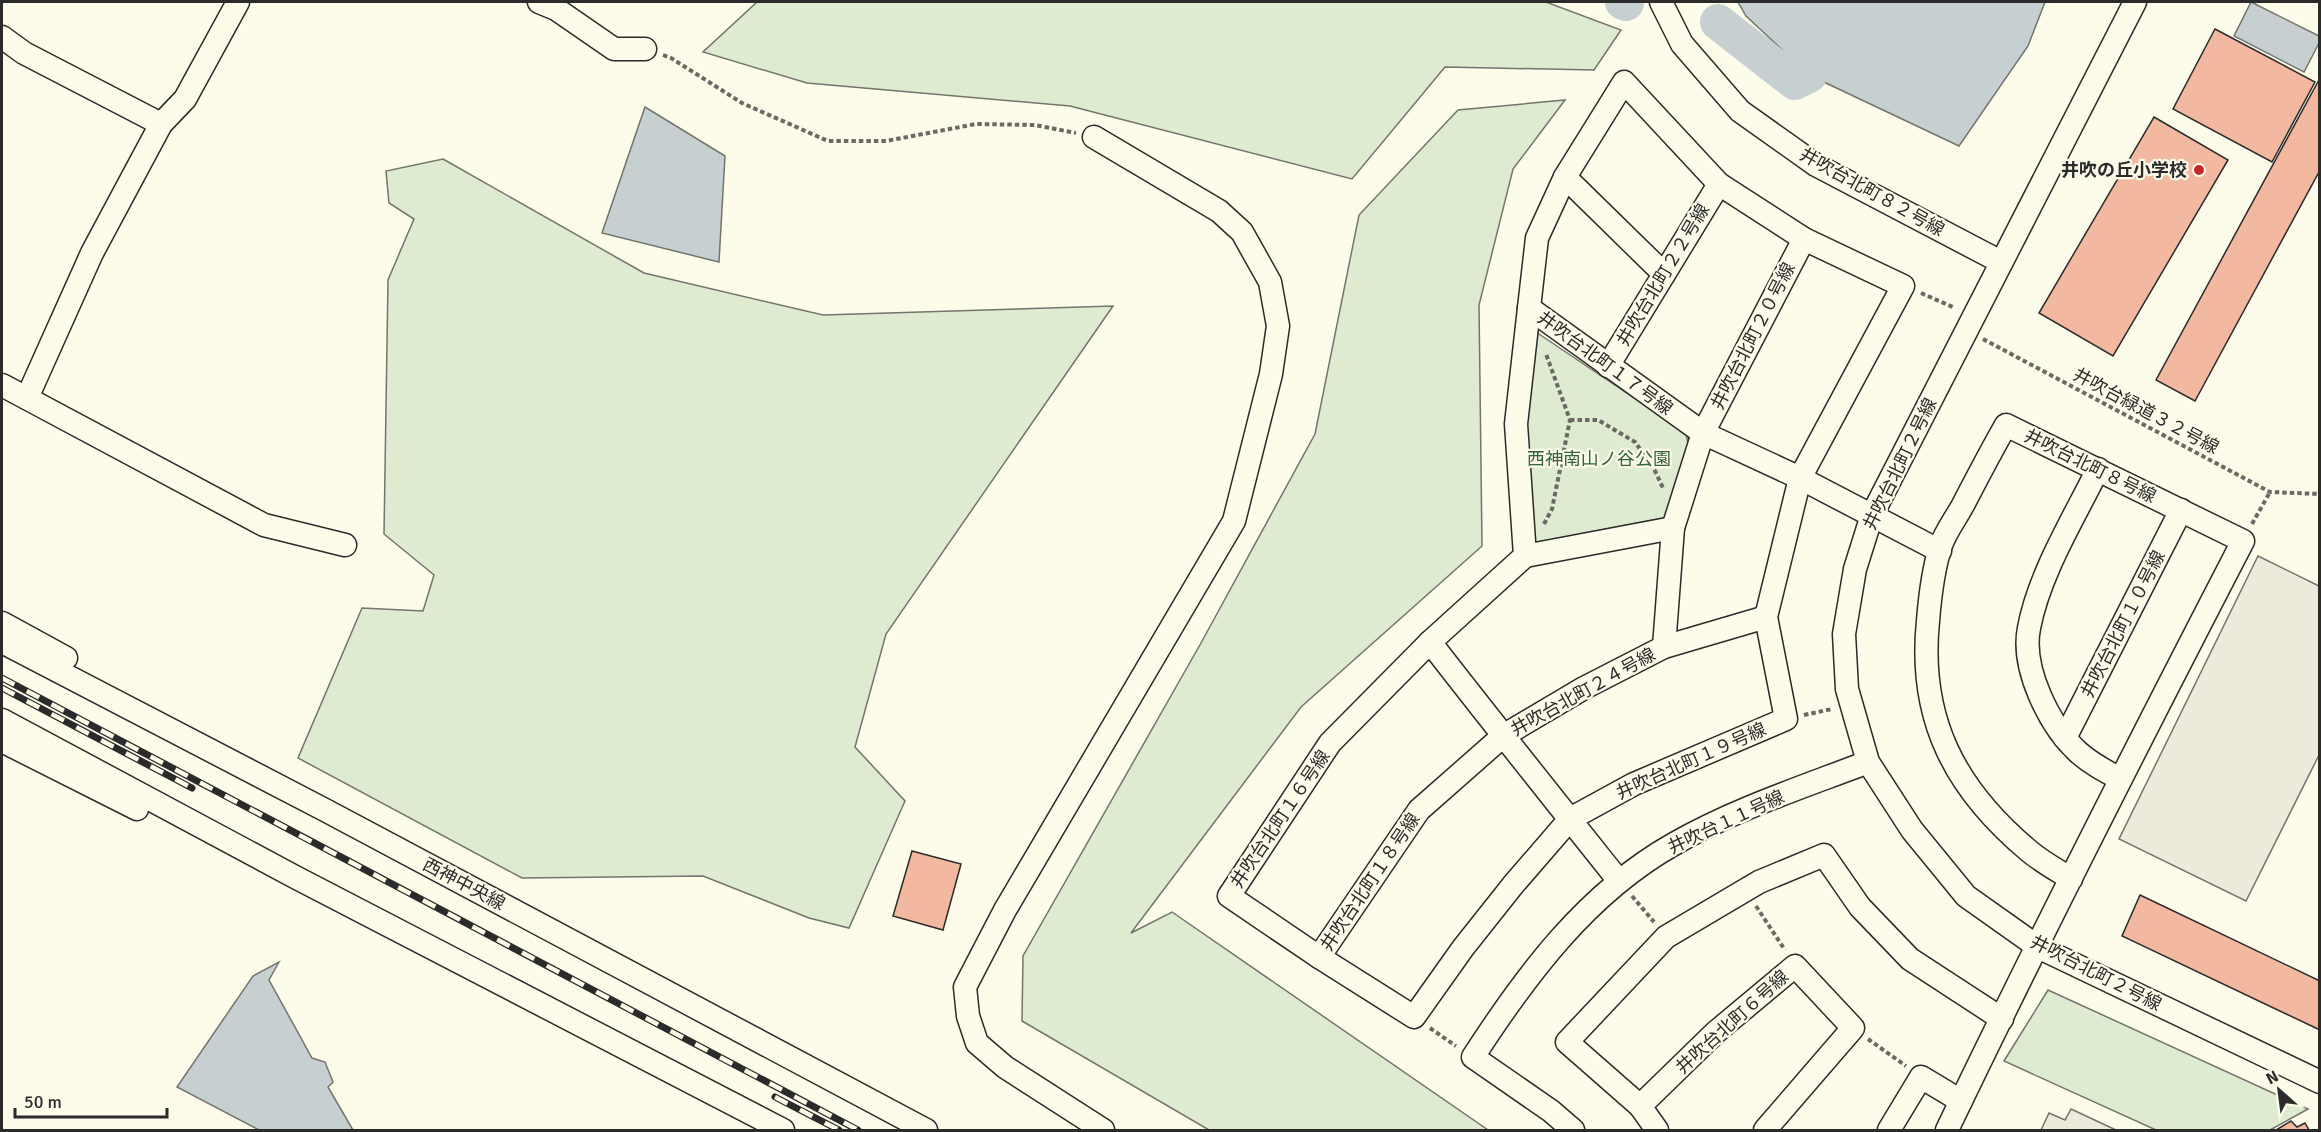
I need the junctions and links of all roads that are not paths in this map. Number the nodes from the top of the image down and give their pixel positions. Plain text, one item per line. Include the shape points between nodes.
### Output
1 (238, 2) edge
2 (539, 2) edge
3 (1661, 2) edge
4 (2135, 2) edge
5 (2, 37) edge
6 (645, 49) road end
7 (161, 124) junction
8 (1094, 137) road end
9 (1565, 177) junction
10 (1719, 184) junction
11 (1804, 239) junction
12 (2001, 262) junction
13 (1664, 274) junction
14 (1529, 308) junction
15 (1608, 366) junction
16 (2, 385) edge
17 (27, 398) junction
18 (1703, 433) junction
19 (2098, 469) junction
20 (1800, 478) junction
21 (2181, 510) junction
22 (1872, 515) junction
23 (1673, 528) junction
24 (345, 545) dead end
25 (1940, 551) junction
26 (1524, 556) junction
27 (1766, 617) junction
28 (2, 623) edge
29 (2, 642) edge
30 (1430, 642) junction
31 (1664, 647) junction
32 (2, 720) edge
33 (1503, 736) junction
34 (2065, 738) junction
35 (2, 741) edge
36 (1868, 762) junction
37 (2120, 779) junction
38 (1570, 819) junction
39 (2071, 879) junction
40 (1619, 881) junction
41 (518, 913) junction
42 (2038, 947) junction
43 (1319, 957) junction
44 (487, 977) junction
45 (2002, 1018) junction
46 (2319, 1082) edge
47 (1961, 1101) junction
48 (1640, 1106) junction
49 (783, 1131) edge
50 (926, 1131) edge
51 (1103, 1131) edge
52 (1573, 1131) edge
53 (1657, 1131) edge
54 (1765, 1131) edge
55 (1889, 1131) edge
56 (1947, 1131) edge

1 - 7 street via 185,99
2 - 6 street via 556,9 614,50
3 - 12 street, 井吹台北町８２号線 via 1682,44 1740,111 1816,165
4 - 12 street, 井吹台北町２号線
5 - 7 street via 24,53
7 - 17 street via 92,253
8 - 51 street via 1219,212 1242,232 1270,282 1278,326 1271,374 1234,521 1005,910 965,987 968,1016 977,1043 1005,1067
9 - 10 street, 井吹台北町１７号線 via 1624,82
9 - 13 street
9 - 14 street, 井吹台北町１７号線 via 1537,238
10 - 11 street, 井吹台北町１７号線
10 - 13 street, 井吹台北町２２号線
11 - 18 street, 井吹台北町２０号線
11 - 20 street, 井吹台北町１７号線 via 1903,286
12 - 22 street, 井吹台北町２号線
13 - 15 street, 井吹台北町２２号線
14 - 15 street, 井吹台北町１７号線
14 - 26 street via 1516,424
15 - 18 street, 井吹台北町１７号線
16 - 17 street
17 - 24 street via 264,525
18 - 20 street, 井吹台北町１７号線
18 - 23 street, 井吹台北町２０号線
19 - 21 street, 井吹台北町８号線
19 - 25 street, 井吹台北町８号線 via 2006,425
19 - 34 street via 2039,592 2028,630 2030,664 2040,700
20 - 22 street, 井吹台北町１７号線
20 - 27 street, 井吹台北町１９号線
21 - 34 street, 井吹台北町１０号線
21 - 37 street, 井吹台北町８号線 via 2243,541
22 - 25 street, 井吹台北町１７号線
22 - 36 street, 井吹台北町２号線 via 1855,569 1844,634 1847,689
23 - 26 street
23 - 31 street, 井吹台北町２０号線
25 - 39 street, 井吹台北町８号線 via 1931,587 1926,669 1930,702 1943,743 1966,785 1997,822 2031,853
26 - 30 street
27 - 31 street, 井吹台北町２４号線
27 - 38 street, 井吹台北町１９号線 via 1785,719 1634,784
28 - 41 street
29 - 41 street, 西神中央線
30 - 33 street
30 - 43 street, 井吹台北町１６号線 via 1330,743 1229,896
31 - 33 street, 井吹台北町２４号線
32 - 44 street
33 - 38 street
33 - 43 street, 井吹台北町１８号線 via 1419,810
34 - 37 street via 2079,753
35 - 44 street via 394,936
36 - 40 street, 井吹台１１号線 via 1745,809 1674,844
36 - 42 street, 井吹台北町２号線 via 1912,830 1966,896
37 - 39 street
38 - 40 street
38 - 43 street, 井吹台北町１６号線 via 1485,921 1414,1017
39 - 42 street
40 - 52 street, 井吹台１１号線 via 1560,938 1514,994 1473,1057
41 - 50 street, 西神中央線
42 - 45 street
42 - 46 street, 井吹台北町２号線
44 - 49 street
45 - 47 street
45 - 48 street via 1910,959 1860,907 1824,855 1759,882 1666,937 1567,1042
47 - 55 street via 1921,1077
47 - 56 street
48 - 53 street
48 - 54 street, 井吹台北町６号線 via 1716,1032 1795,966 1853,1028

